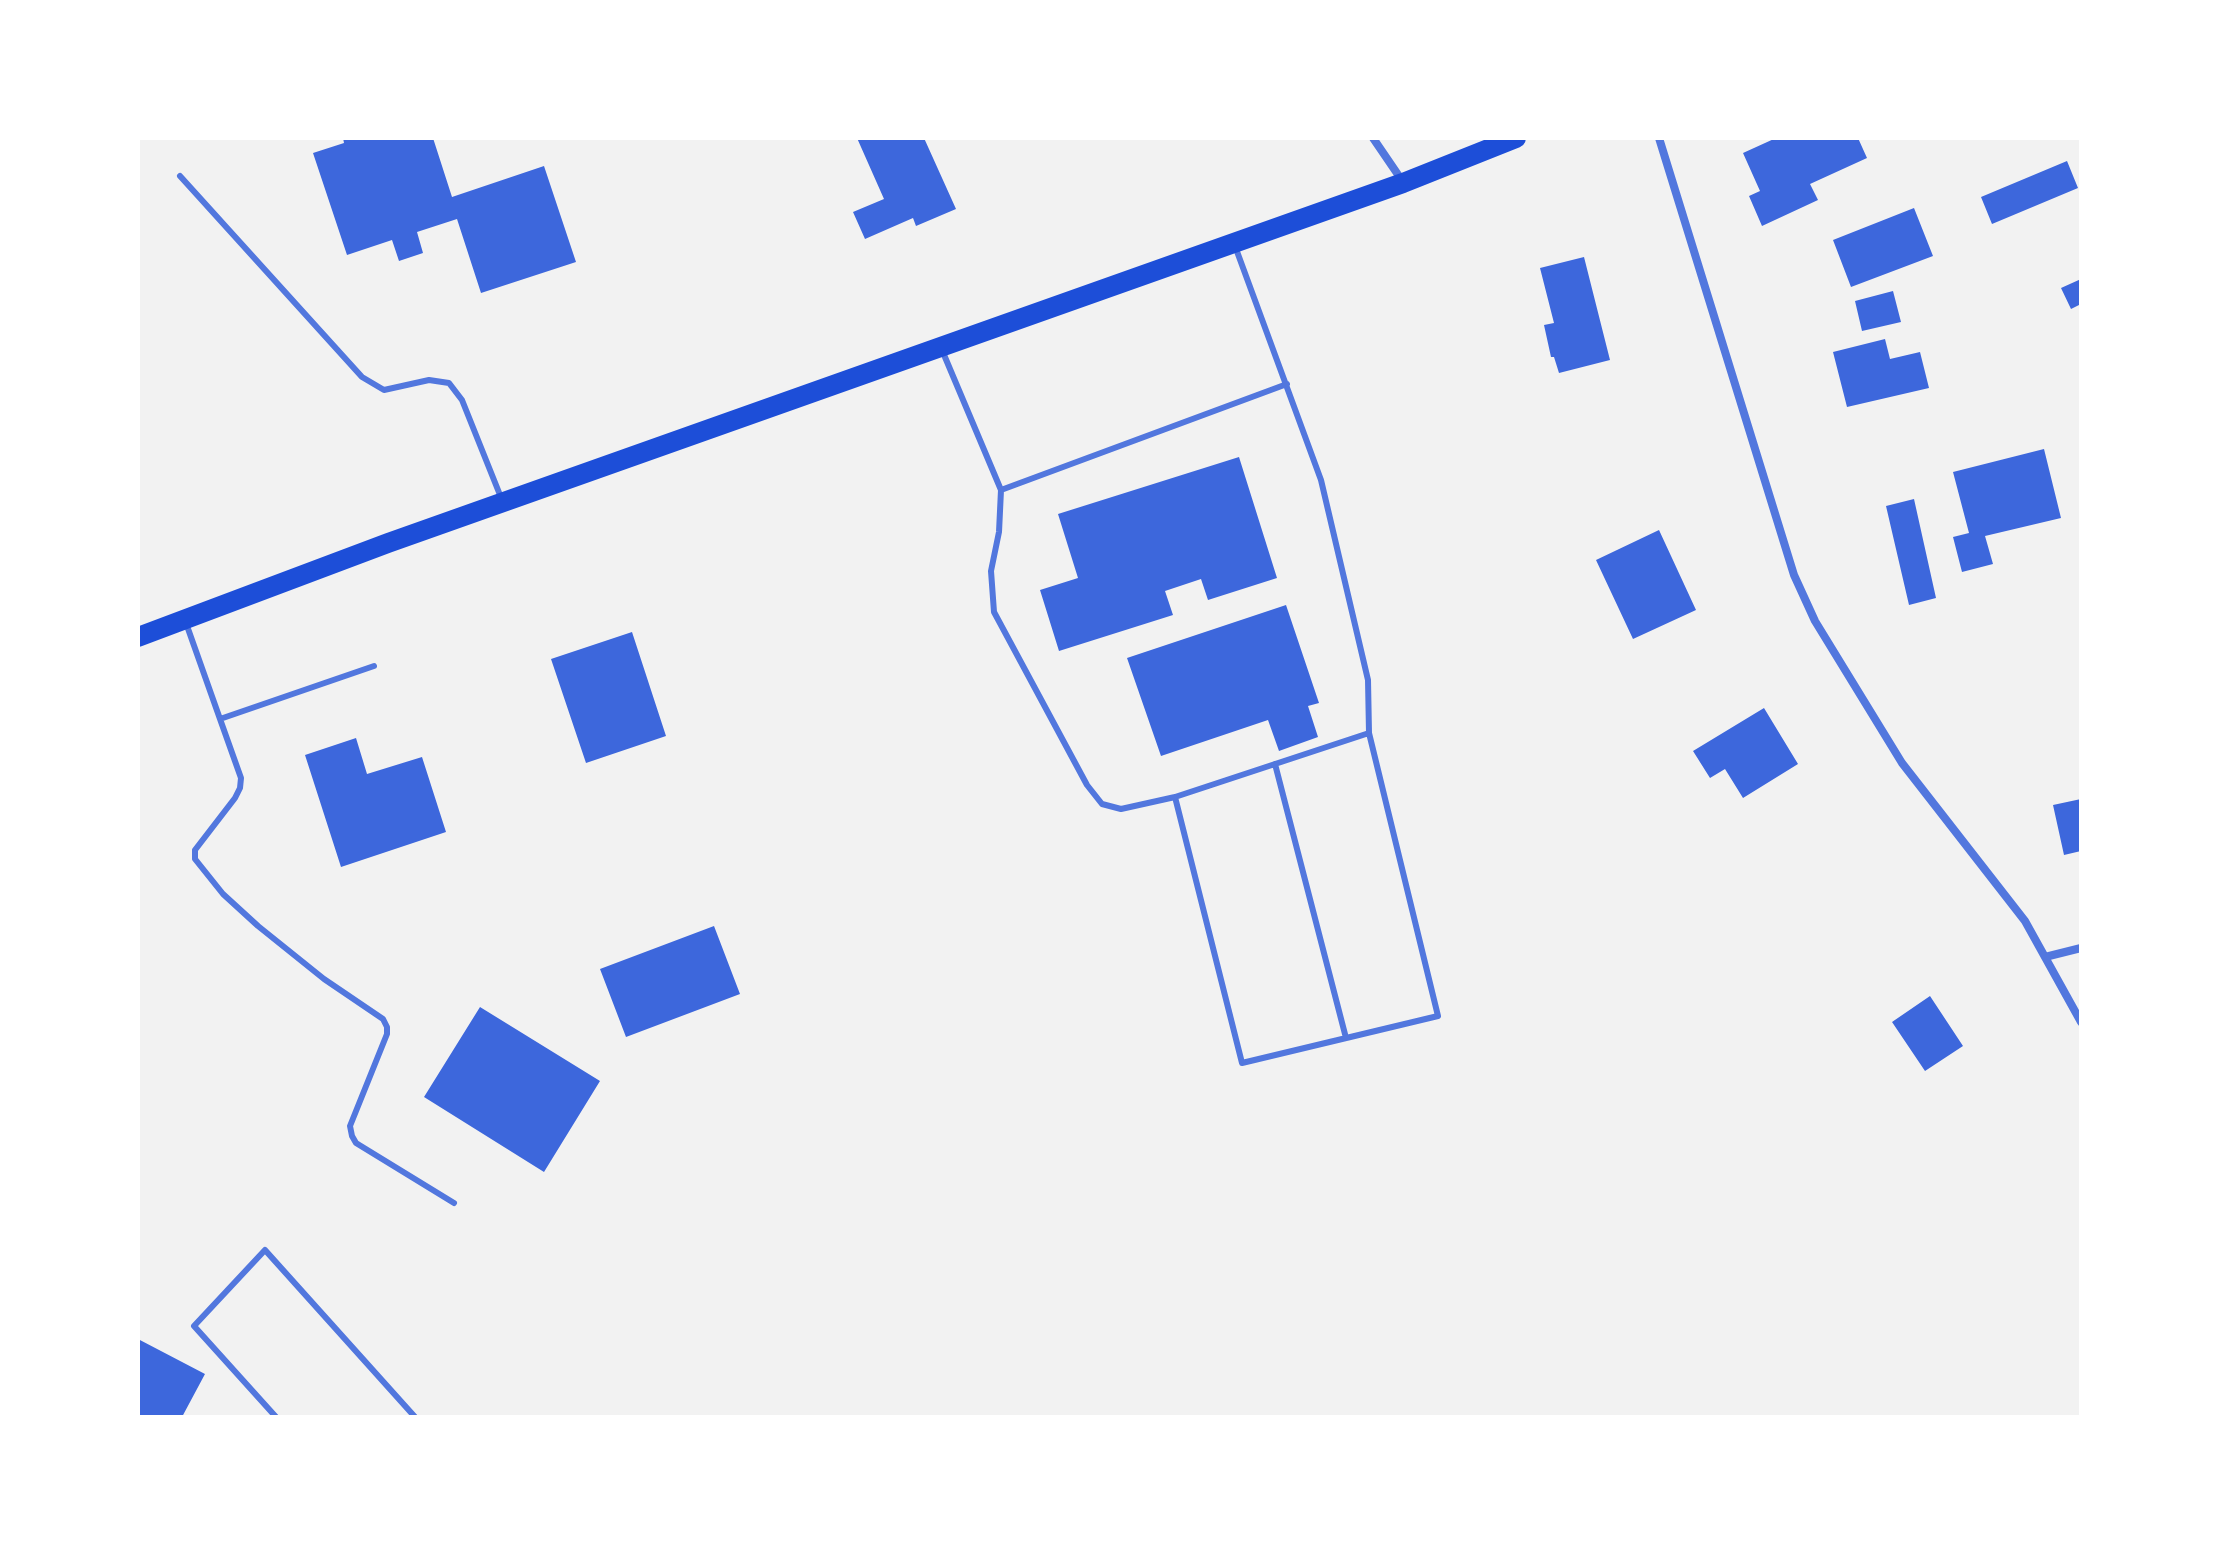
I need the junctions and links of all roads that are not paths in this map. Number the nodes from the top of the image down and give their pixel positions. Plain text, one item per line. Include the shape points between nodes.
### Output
1 (1373, 138) edge
2 (1516, 138) edge
3 (1659, 138) edge
4 (180, 176) dead end
5 (1403, 183) junction
6 (1234, 243) junction
7 (940, 347) junction
8 (1287, 384) junction
9 (1001, 490) junction
10 (503, 503) junction
11 (185, 620) junction
12 (138, 637) edge
13 (374, 666) dead end
14 (220, 719) junction
15 (1369, 733) junction
16 (1275, 764) junction
17 (1175, 797) junction
18 (2081, 948) edge
19 (2045, 957) junction
20 (2081, 1022) edge
21 (1346, 1038) junction
22 (454, 1203) dead end
23 (274, 1416) edge
24 (415, 1417) edge

1 - 5 street
2 - 5 main road
3 - 19 street via 1794,575 1815,621 1902,763 2025,921
4 - 10 lane via 362,377 384,390 429,380 449,383 462,400
5 - 6 main road
6 - 7 main road
6 - 8 lane
7 - 9 lane
7 - 10 main road
8 - 9 lane
8 - 15 lane via 1321,480 1347,587 1368,680
9 - 17 lane via 991,571 994,612 1087,785 1102,804 1121,809
10 - 11 main road
11 - 12 main road
11 - 14 lane
13 - 14 lane
14 - 22 lane via 240,788 195,850 195,859 258,926 383,1019 387,1034 350,1126 352,1136
15 - 16 lane
15 - 21 lane via 1438,1016
16 - 17 lane
16 - 21 lane
17 - 21 lane via 1242,1063
18 - 19 street
19 - 20 street
23 - 24 lane via 194,1326 265,1250

